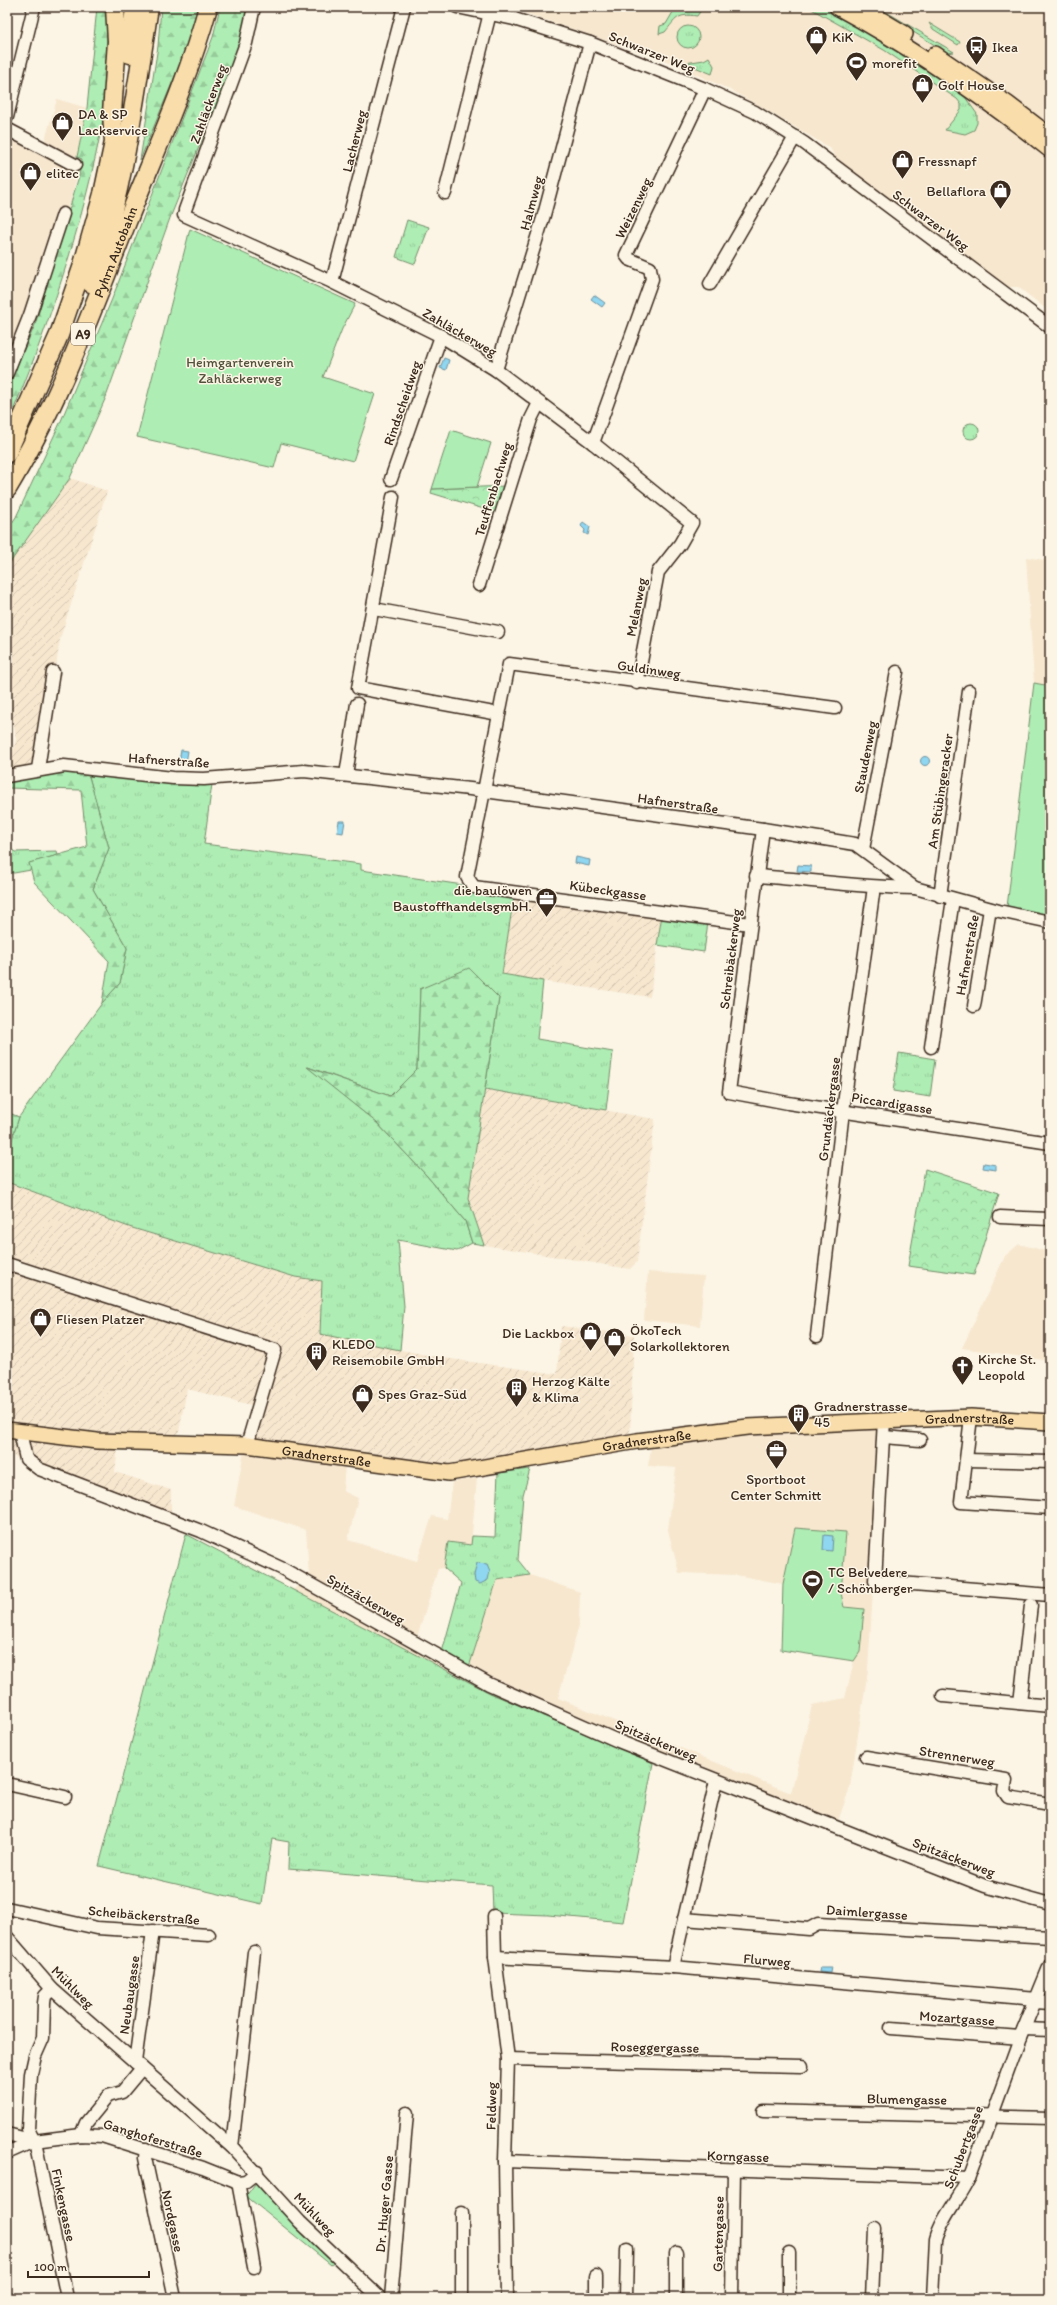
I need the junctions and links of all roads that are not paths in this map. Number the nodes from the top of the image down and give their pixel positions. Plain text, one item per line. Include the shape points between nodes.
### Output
1 (34, 7) edge
2 (115, 7) edge
3 (135, 7) edge
4 (149, 7) edge
5 (208, 7) edge
6 (254, 7) edge
7 (404, 7) edge
8 (457, 7) edge
9 (837, 7) edge
10 (860, 7) edge
11 (490, 13) junction
12 (590, 43) junction
13 (705, 89) junction
14 (7, 117) edge
15 (7, 129) edge
16 (1050, 136) edge
17 (795, 138) junction
18 (114, 142) junction
19 (1050, 150) edge
20 (75, 165) dead end
21 (445, 193) dead end
22 (63, 214) dead end
23 (332, 282) junction
24 (710, 284) dead end
25 (1050, 327) edge
26 (441, 336) junction
27 (496, 370) junction
28 (7, 373) edge
29 (539, 403) junction
30 (593, 443) junction
31 (7, 453) edge
32 (391, 479) dead end
33 (7, 488) edge
34 (393, 497) dead end
35 (692, 523) joint
36 (479, 585) dead end
37 (374, 609) junction
38 (498, 632) dead end
39 (53, 672) dead end
40 (896, 672) dead end
41 (637, 683) junction
42 (969, 691) dead end
43 (357, 704) dead end
44 (835, 708) dead end
45 (499, 714) junction
46 (38, 769) junction
47 (346, 775) junction
48 (7, 776) edge
49 (484, 792) junction
50 (763, 829) junction
51 (863, 849) junction
52 (756, 876) junction
53 (467, 877) joint
54 (874, 887) junction
55 (914, 888) junction
56 (940, 896) junction
57 (953, 899) junction
58 (990, 909) junction
59 (1050, 922) edge
60 (750, 924) junction
61 (974, 1006) dead end
62 (931, 1047) dead end
63 (729, 1092) joint
64 (843, 1111) junction
65 (1050, 1143) edge
66 (1000, 1217) dead end
67 (1050, 1219) edge
68 (7, 1264) edge
69 (817, 1336) dead end
70 (971, 1417) junction
71 (884, 1420) junction
72 (1050, 1422) edge
73 (14, 1431) edge
74 (884, 1437) junction
75 (920, 1440) dead end
76 (247, 1445) junction
77 (967, 1460) junction
78 (1050, 1462) edge
79 (1050, 1508) edge
80 (1050, 1596) edge
81 (1031, 1605) dead end
82 (943, 1696) dead end
83 (1020, 1703) junction
84 (1050, 1706) edge
85 (866, 1757) dead end
86 (716, 1781) junction
87 (7, 1784) edge
88 (65, 1797) dead end
89 (1050, 1804) edge
90 (1050, 1904) edge
91 (7, 1908) edge
92 (494, 1916) dead end
93 (684, 1919) junction
94 (153, 1931) junction
95 (209, 1935) dead end
96 (7, 1937) edge
97 (1050, 1937) edge
98 (254, 1952) dead end
99 (495, 1957) junction
100 (1050, 1965) edge
101 (673, 1967) junction
102 (52, 1989) junction
103 (1036, 2000) junction
104 (1050, 2003) edge
105 (891, 2028) dead end
106 (1050, 2030) edge
107 (1022, 2033) junction
108 (508, 2059) junction
109 (138, 2065) junction
110 (802, 2066) dead end
111 (763, 2111) dead end
112 (407, 2113) dead end
113 (992, 2116) junction
114 (1050, 2118) edge
115 (7, 2134) edge
116 (81, 2135) junction
117 (34, 2141) junction
118 (232, 2147) junction
119 (146, 2149) junction
120 (7, 2153) edge
121 (505, 2161) junction
122 (734, 2170) junction
123 (257, 2172) junction
124 (969, 2178) junction
125 (238, 2182) junction
126 (462, 2213) dead end
127 (875, 2229) dead end
128 (627, 2249) dead end
129 (676, 2253) dead end
130 (789, 2253) dead end
131 (254, 2267) dead end
132 (596, 2276) dead end
133 (67, 2298) edge
134 (175, 2298) edge
135 (380, 2298) edge
136 (391, 2298) edge
137 (462, 2298) edge
138 (507, 2298) edge
139 (596, 2298) edge
140 (626, 2298) edge
141 (676, 2298) edge
142 (732, 2298) edge
143 (789, 2298) edge
144 (872, 2298) edge
145 (933, 2298) edge

1 - 14 street
2 - 18 highway, Pyhrn Autobahn / A9 via 117,41 112,113
3 - 18 highway via 123,106
4 - 33 highway via 131,120 111,215 96,268 52,387
5 - 33 highway, Pyhrn Autobahn / A9 via 187,68 62,384 31,450
6 - 23 street, Zahläckerweg via 246,43 184,212
7 - 23 street, Lacherweg
8 - 11 street, Schwarzer Weg
9 - 19 main road via 946,73
10 - 16 main road via 953,65
11 - 12 street, Schwarzer Weg
11 - 21 street
12 - 13 street, Schwarzer Weg
12 - 27 street, Halmweg via 544,215
13 - 17 street, Schwarzer Weg via 755,112
13 - 30 street, Weizenweg via 626,255 650,268 652,279
15 - 20 street
17 - 24 street
17 - 25 street, Schwarzer Weg
18 - 31 highway, Pyhrn Autobahn / A9 via 103,194 82,268 59,335
22 - 28 street via 30,315
23 - 26 street, Zahläckerweg
26 - 27 street, Zahläckerweg
26 - 32 street, Rindscheidweg
27 - 29 street, Zahläckerweg
29 - 30 street, Zahläckerweg
29 - 36 street, Teuffenbachweg via 531,419
30 - 35 street, Zahläckerweg
34 - 37 street
35 - 41 street, Melanweg via 680,544 658,572
37 - 38 street
37 - 45 street via 358,688
39 - 46 street
40 - 51 street, Staudenweg
41 - 44 street, Guldinweg
41 - 45 street, Guldinweg via 509,664
42 - 56 street, Am Stübingeracker
43 - 47 street
45 - 49 street, Guldinweg
46 - 47 street, Hafnerstraße via 64,766 204,779 304,771
46 - 48 street, Hafnerstraße
47 - 49 street, Hafnerstraße
49 - 50 street, Hafnerstraße
49 - 53 street, Guldinweg
50 - 51 street, Hafnerstraße via 854,844
50 - 52 street, Schreibäckerweg
51 - 55 street, Hafnerstraße
52 - 54 street
52 - 60 street, Schreibäckerweg
53 - 60 street, Kübeckgasse via 474,887
54 - 55 street
54 - 64 street, Grundäckergasse
55 - 56 street, Hafnerstraße
56 - 57 street, Hafnerstraße
57 - 58 street, Hafnerstraße
57 - 62 street
58 - 59 street, Hafnerstraße
58 - 61 street, Hafnerstraße
60 - 63 street, Schreibäckerweg
63 - 64 street, Piccardigasse
64 - 65 street, Piccardigasse
64 - 69 street, Grundäckergasse
66 - 67 street
68 - 76 street via 275,1350
70 - 71 main road, Gradnerstraße
70 - 72 main road, Gradnerstraße
70 - 77 street
71 - 74 street
71 - 76 main road, Gradnerstraße via 748,1427 694,1433 449,1473
73 - 76 main road, Gradnerstraße via 97,1441
73 - 86 street, Spitzäckerweg via 26,1460 38,1468 201,1531 269,1563 492,1685
74 - 75 street
74 - 80 street via 875,1581
77 - 78 street
77 - 79 street via 961,1502
81 - 83 street
82 - 83 street
83 - 84 street
85 - 89 street, Strennerweg via 1006,1780 1004,1791 1008,1797
86 - 90 street, Spitzäckerweg via 985,1886
86 - 93 street
87 - 88 street
91 - 94 street, Scheibäckerstraße via 97,1928
92 - 99 street, Feldweg
93 - 97 street, Daimlergasse via 809,1929 818,1924
93 - 101 street
94 - 95 street, Scheibäckerstraße
94 - 109 street, Neubaugasse
96 - 102 street, Mühlweg
98 - 118 street
99 - 101 street, Flurweg
99 - 108 street, Feldweg
100 - 103 street, Schubertgasse
101 - 103 street, Flurweg
102 - 109 street, Mühlweg
102 - 117 street via 45,1996 43,2038 31,2074 28,2129
103 - 104 street, Flurweg
103 - 107 street, Schubertgasse
105 - 107 street, Mozartgasse
106 - 107 street
107 - 113 street, Schubertgasse
108 - 110 street, Roseggergasse
108 - 121 street, Feldweg
109 - 116 street via 122,2092 108,2096 86,2123
109 - 118 street, Mühlweg
111 - 113 street, Blumengasse
112 - 136 street, Dr. Huger Gasse
113 - 114 street, Blumengasse
113 - 124 street, Schubertgasse
115 - 117 street, Ganghoferstraße
116 - 117 street, Ganghoferstraße
116 - 119 street, Ganghoferstraße via 107,2137
117 - 120 street
117 - 133 street, Finkengasse
118 - 123 street, Mühlweg
119 - 125 street, Ganghoferstraße
119 - 134 street, Nordgasse via 145,2158
121 - 122 street, Korngasse
121 - 138 street, Feldweg
122 - 124 street, Korngasse
122 - 142 street, Gartengasse
123 - 125 street via 246,2182
123 - 135 street, Mühlweg via 300,2222
124 - 145 street, Schubertgasse via 938,2230
125 - 131 street
126 - 137 street
127 - 144 street
128 - 140 street
129 - 141 street
130 - 143 street
132 - 139 street

